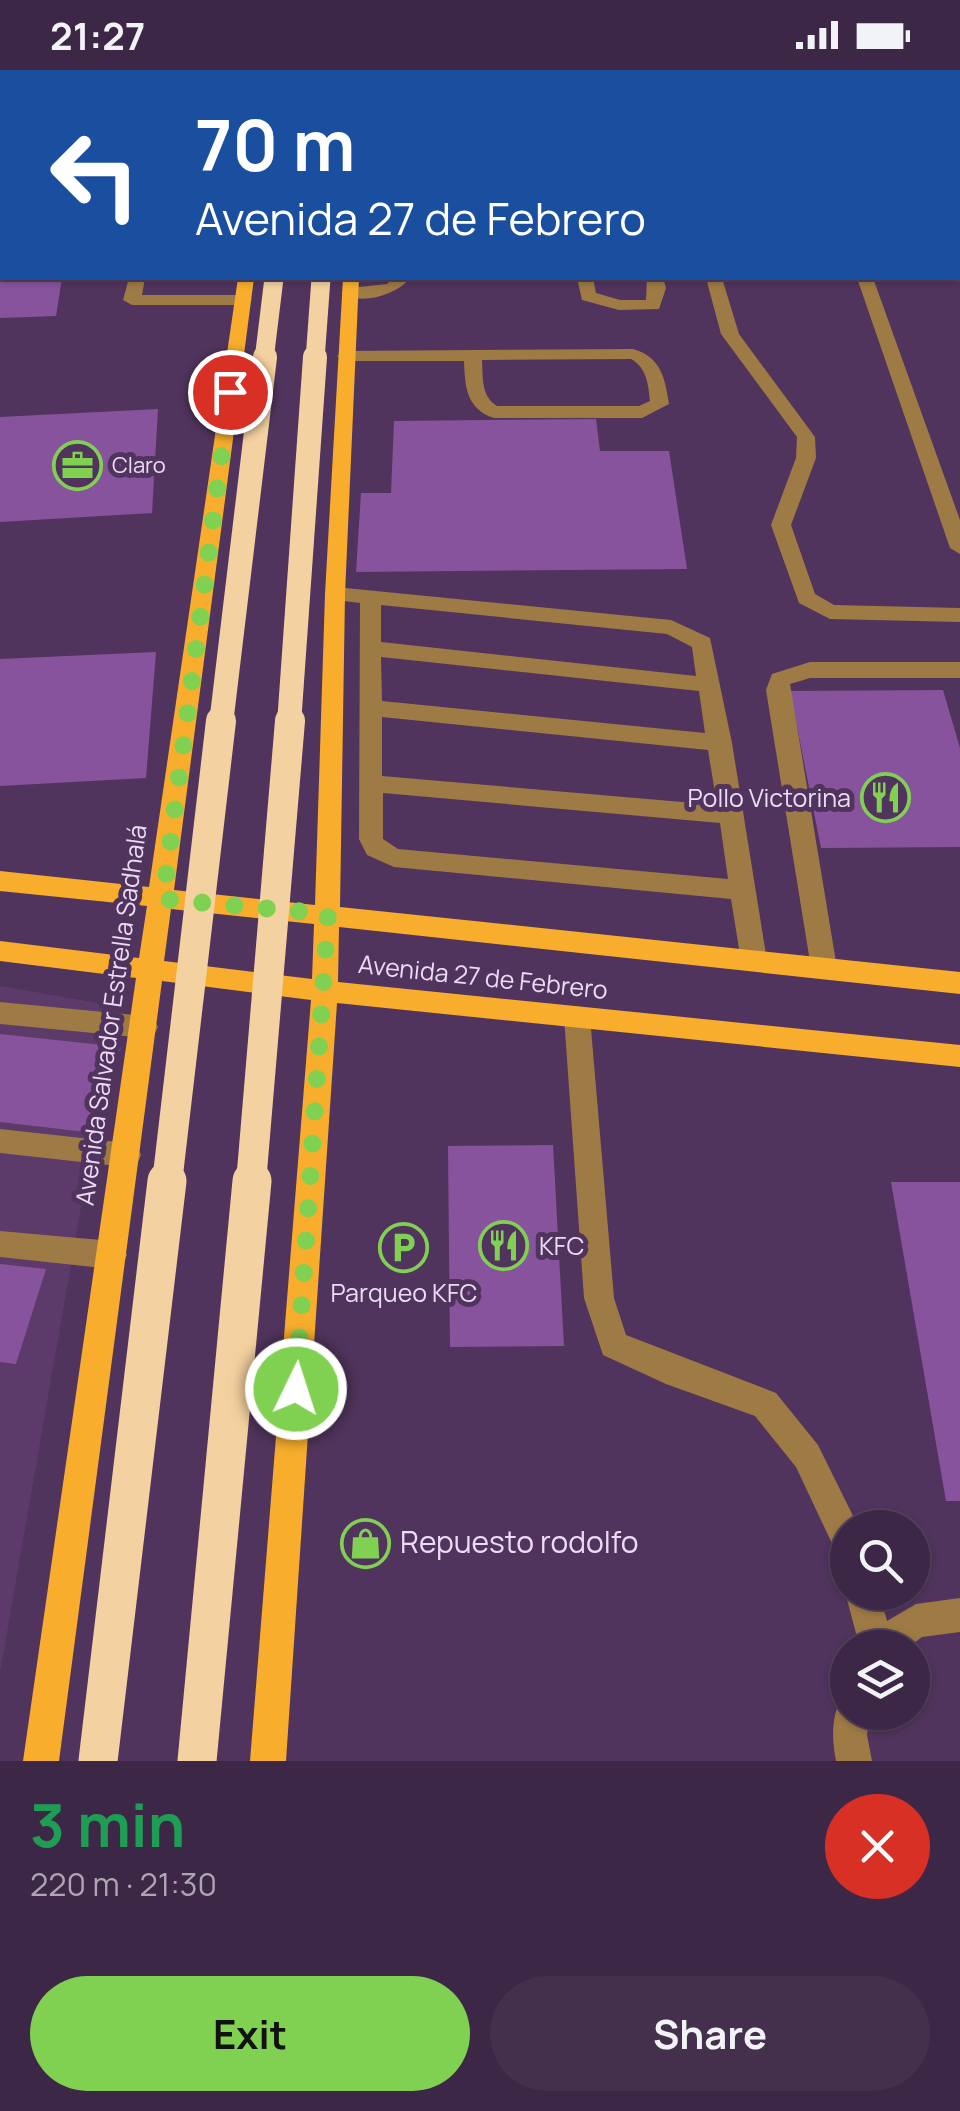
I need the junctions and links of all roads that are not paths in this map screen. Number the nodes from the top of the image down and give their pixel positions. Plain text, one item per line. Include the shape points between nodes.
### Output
1 (137, 280) edge
2 (197, 280) edge
3 (274, 280) edge
4 (322, 280) edge
5 (400, 280) edge
6 (586, 280) edge
7 (656, 280) edge
8 (715, 280) edge
9 (865, 280) edge
10 (350, 285) edge
11 (245, 288) edge
12 (194, 300) junction
13 (473, 355) junction
14 (346, 356) junction
15 (960, 548) edge
16 (335, 594) junction
17 (370, 597) junction
18 (960, 615) edge
19 (370, 648) junction
20 (960, 670) edge
21 (711, 685) junction
22 (370, 708) junction
23 (721, 743) junction
24 (370, 783) junction
25 (731, 815) junction
26 (0, 881) edge
27 (743, 890) junction
28 (163, 899) junction
29 (328, 914) junction
30 (0, 950) edge
31 (754, 961) junction
32 (824, 968) junction
33 (153, 971) junction
34 (960, 983) edge
35 (325, 991) junction
36 (0, 1012) edge
37 (577, 1017) junction
38 (144, 1027) junction
39 (960, 1056) edge
40 (0, 1142) edge
41 (127, 1155) junction
42 (0, 1244) edge
43 (112, 1255) junction
44 (833, 1510) edge
45 (960, 1615) edge
46 (902, 1630) edge
47 (850, 1730) edge
48 (41, 1761) edge
49 (98, 1761) edge
50 (196, 1761) edge
51 (268, 1761) edge
52 (854, 1761) edge

1 - 12 street via 132,300
2 - 12 street
3 - 49 highway, bridge
4 - 50 highway, bridge via 273,954
5 - 10 street via 392,289
6 - 7 street via 588,296 653,305
8 - 18 street via 730,334 806,437 806,458 781,525 806,598 830,612
9 - 15 street
10 - 14 main road
11 - 12 street
11 - 28 main road, Avenida Salvador Estrella Sadhalá
13 - 13 street via 644,357 654,368 660,404 642,412 494,412 476,400
13 - 14 street
14 - 16 main road
16 - 17 street
16 - 29 main road
17 - 19 street
17 - 21 street via 672,627 702,644
19 - 21 street
19 - 22 street
20 - 32 street via 810,670 780,678 776,690
21 - 23 street
22 - 23 street
22 - 24 street
23 - 25 street
24 - 25 street
24 - 27 street via 370,840 394,858
25 - 27 street
26 - 28 main road, Avenida 27 de Febrero
27 - 31 street
28 - 29 main road, Avenida 27 de Febrero
28 - 33 main road, Avenida Salvador Estrella Sadhalá
29 - 31 main road, Avenida 27 de Febrero
29 - 35 main road
30 - 33 main road, Avenida 27 de Febrero
31 - 32 main road, Avenida 27 de Febrero
32 - 34 main road, Avenida 27 de Febrero
33 - 35 main road, Avenida 27 de Febrero
33 - 38 main road, Avenida Salvador Estrella Sadhalá
35 - 37 main road, Avenida 27 de Febrero
35 - 51 main road
36 - 38 street
37 - 39 main road, Avenida 27 de Febrero
37 - 44 street via 600,1298 614,1344 765,1404 807,1456
38 - 41 main road, Avenida Salvador Estrella Sadhalá
40 - 41 street
41 - 43 main road, Avenida Salvador Estrella Sadhalá
42 - 43 street
43 - 48 main road, Avenida Salvador Estrella Sadhalá
45 - 46 street via 916,1621
47 - 52 street

